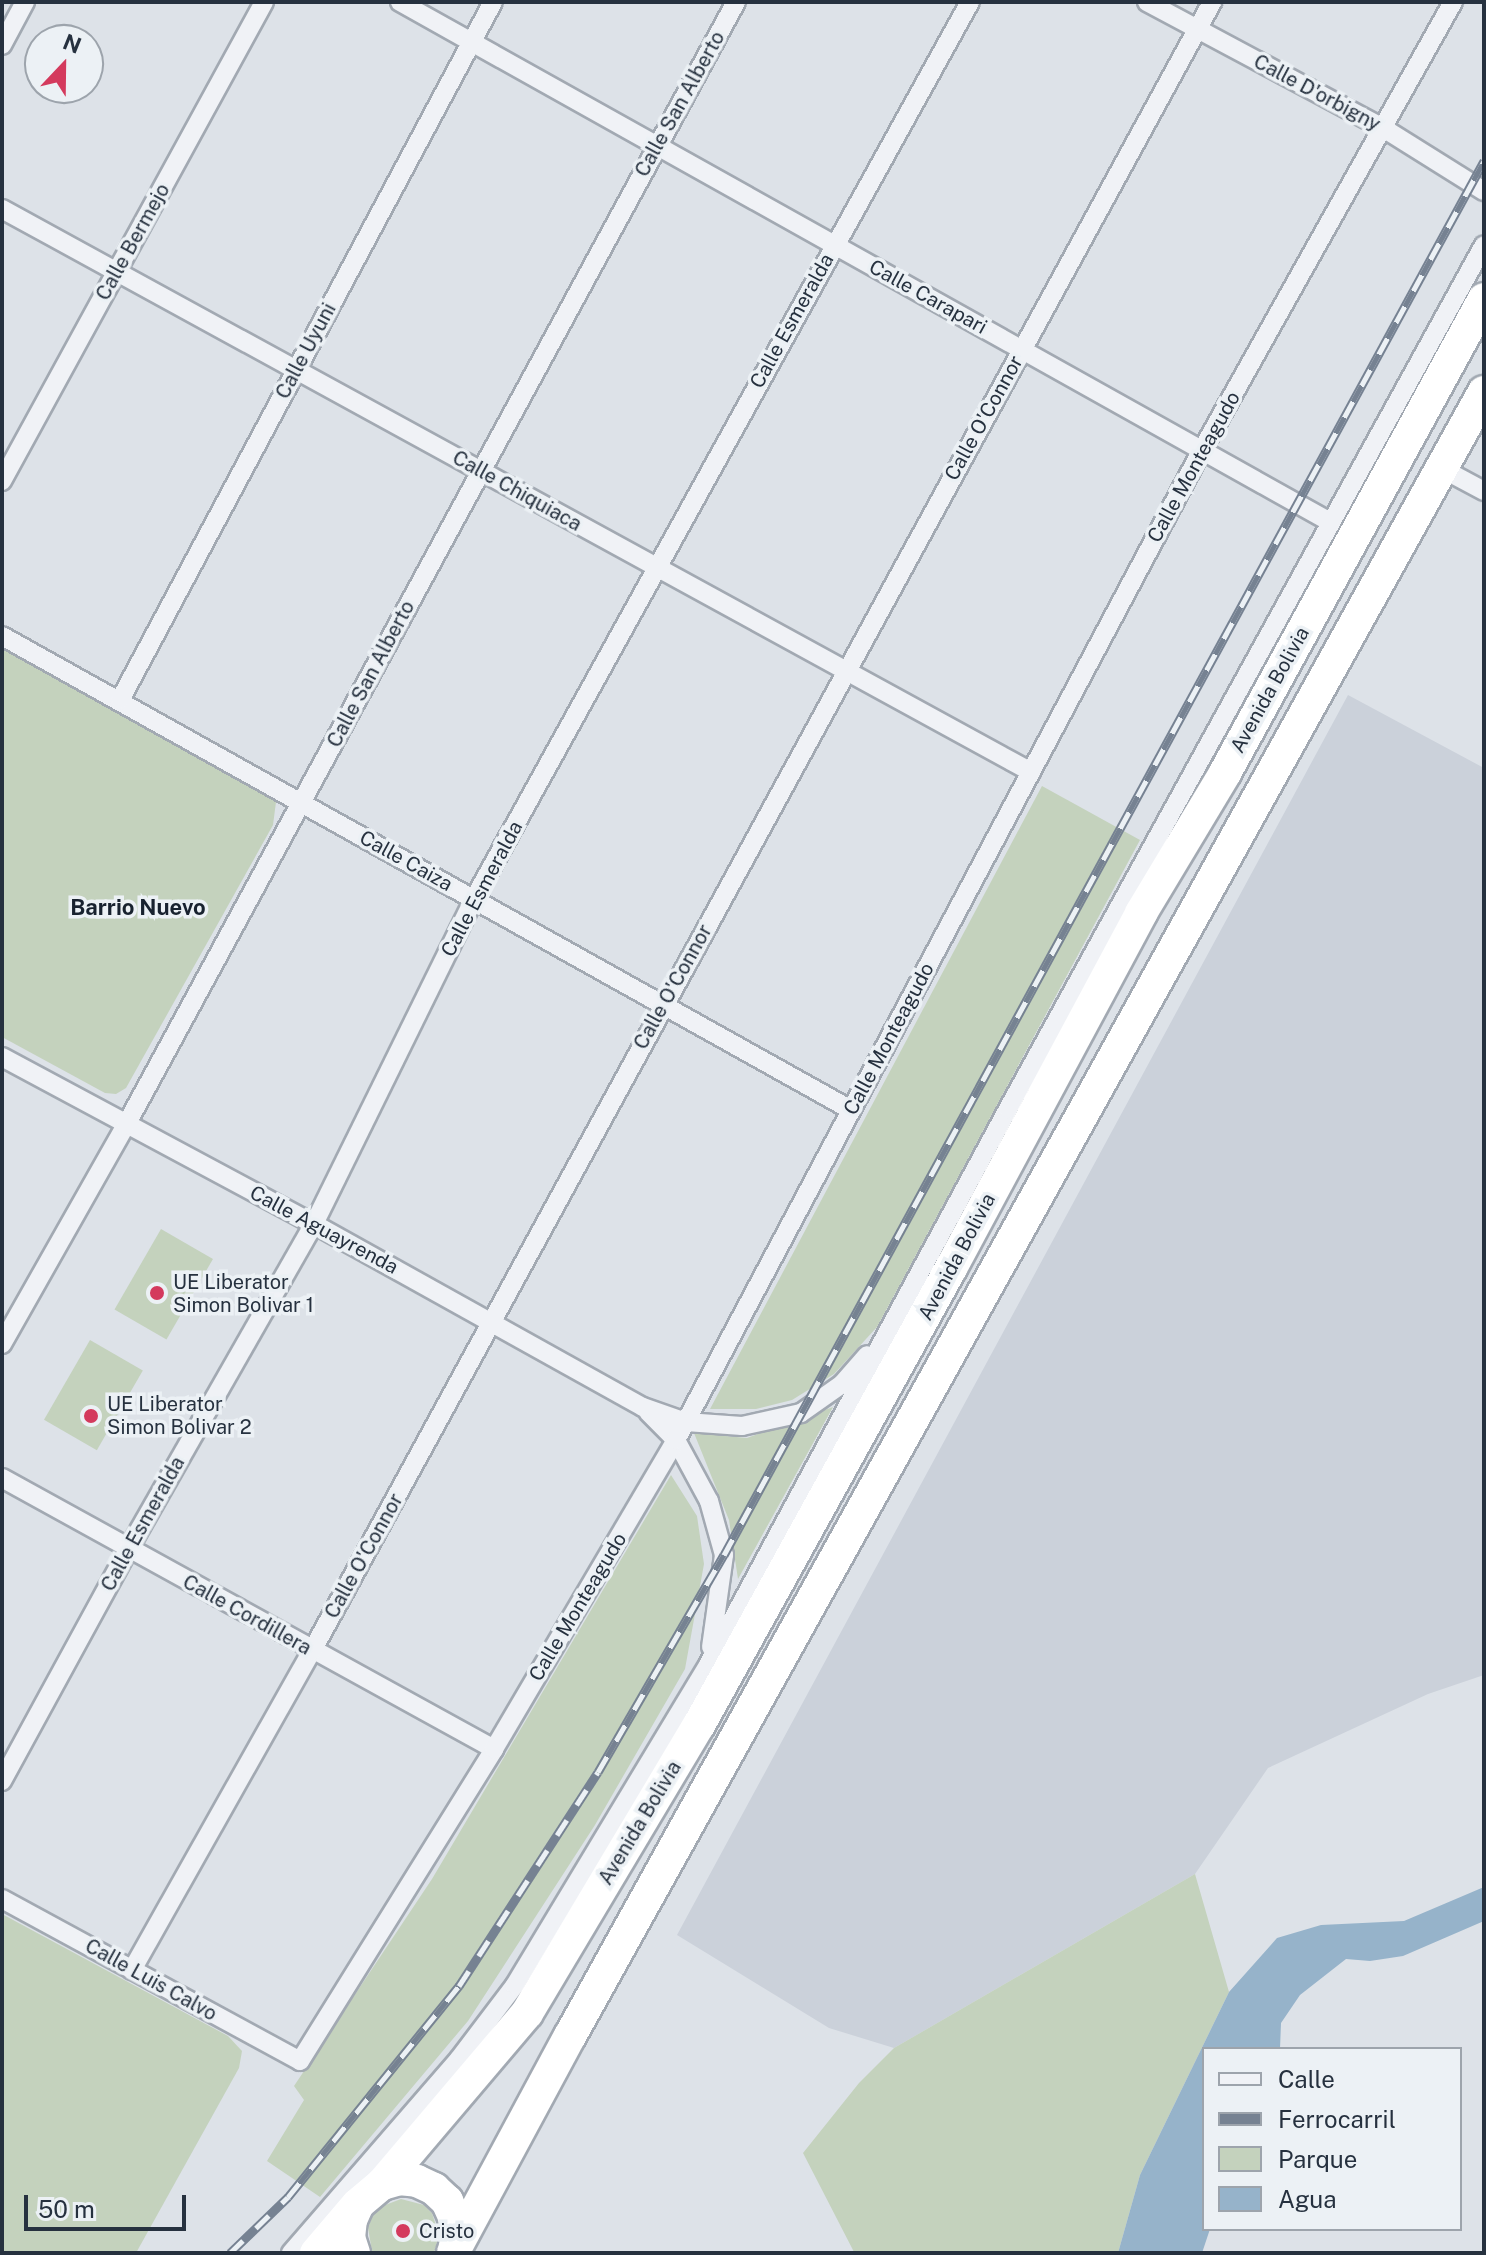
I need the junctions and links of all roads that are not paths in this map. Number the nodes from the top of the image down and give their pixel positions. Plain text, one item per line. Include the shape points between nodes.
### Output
1 (25, 2) edge
2 (264, 2) edge
3 (400, 2) edge
4 (493, 2) edge
5 (736, 2) edge
6 (970, 2) edge
7 (1147, 2) edge
8 (1212, 2) edge
9 (1453, 2) edge
10 (1197, 29) junction
11 (471, 41) junction
12 (2, 45) edge
13 (1383, 128) junction
14 (657, 145) junction
15 (1484, 191) edge
16 (2, 209) edge
17 (834, 245) junction
18 (1484, 245) edge
19 (117, 272) junction
20 (1484, 299) edge
21 (1022, 349) junction
22 (296, 370) junction
23 (1484, 392) edge
24 (1202, 450) junction
25 (1441, 468) junction
26 (481, 471) junction
27 (2, 481) edge
28 (1484, 491) edge
29 (1330, 522) junction
30 (657, 567) junction
31 (2, 636) edge
32 (846, 671) junction
33 (120, 700) junction
34 (1031, 772) junction
35 (302, 802) junction
36 (474, 899) junction
37 (665, 1002) junction
38 (2, 1057) edge
39 (851, 1110) junction
40 (126, 1125) junction
41 (314, 1224) junction
42 (492, 1322) junction
43 (889, 1330) junction
44 (2, 1344) edge
45 (643, 1407) junction
46 (686, 1422) junction
47 (676, 1440) junction
48 (2, 1478) edge
49 (129, 1548) junction
50 (312, 1651) junction
51 (708, 1665) junction
52 (699, 1725) junction
53 (494, 1749) junction
54 (2, 1781) edge
55 (2, 1899) edge
56 (132, 1970) junction
57 (300, 2061) joint
58 (370, 2194) junction
59 (291, 2253) edge
60 (316, 2253) edge
61 (354, 2253) edge
62 (453, 2253) edge

1 - 12 street
2 - 19 street, Calle Bermejo
3 - 11 street, Calle Carapari
4 - 11 street, Calle Uyuni
5 - 14 street, Calle San Alberto
6 - 17 street, Calle Esmeralda
7 - 10 street, Calle D'orbigny
8 - 10 street, Calle O'Connor
9 - 13 street, Calle Monteagudo
10 - 13 street, Calle D'orbigny
10 - 21 street, Calle O'Connor
11 - 14 street, Calle Carapari
11 - 22 street, Calle Uyuni
13 - 15 street, Calle D'orbigny
13 - 24 street, Calle Monteagudo
14 - 17 street, Calle Carapari
14 - 26 street, Calle San Alberto
16 - 19 street, Calle Chiquiaca
17 - 21 street, Calle Carapari
17 - 30 street, Calle Esmeralda
18 - 29 street
19 - 22 street, Calle Chiquiaca
19 - 27 street, Calle Bermejo
20 - 52 highway, Avenida Bolivia via 1232,759 1141,913
21 - 24 street, Calle Carapari
21 - 32 street, Calle O'Connor
22 - 26 street, Calle Chiquiaca
22 - 33 street, Calle Uyuni
23 - 25 highway, Avenida Bolivia
24 - 29 street, Calle Carapari
24 - 34 street, Calle Monteagudo
25 - 28 street
25 - 62 highway, Avenida Bolivia
26 - 30 street, Calle Chiquiaca
26 - 35 street, Calle San Alberto
29 - 43 street
30 - 32 street, Calle Chiquiaca
30 - 36 street, Calle Esmeralda
31 - 33 street, Calle Caiza
32 - 34 street, Calle Chiquiaca
32 - 37 street, Calle O'Connor
33 - 35 street, Calle Caiza
34 - 39 street, Calle Monteagudo
35 - 36 street, Calle Caiza
35 - 40 street, Calle San Alberto
36 - 37 street, Calle Caiza
36 - 41 street, Calle Esmeralda
37 - 39 street, Calle Caiza
37 - 42 street, Calle O'Connor
38 - 40 street, Calle Aguayrenda
39 - 46 street, Calle Monteagudo
40 - 41 street, Calle Aguayrenda
40 - 44 street, Calle San Alberto
41 - 42 street, Calle Aguayrenda
41 - 49 street, Calle Esmeralda
42 - 45 street, Calle Aguayrenda
42 - 50 street, Calle O'Connor
43 - 46 street via 842,1384 801,1413 742,1426
43 - 51 street
45 - 46 street
45 - 47 street
46 - 47 street, Calle Monteagudo
47 - 51 street via 709,1501 724,1555
47 - 53 street, Calle Monteagudo
48 - 49 street, Calle Cordillera
49 - 50 street, Calle Cordillera
49 - 54 street, Calle Esmeralda
50 - 53 street, Calle Cordillera
50 - 56 street, Calle O'Connor
51 - 52 street
51 - 59 street via 515,1985 459,2059
52 - 58 highway, Avenida Bolivia via 527,2013
53 - 57 street, Calle Monteagudo
55 - 56 street, Calle Luis Calvo
56 - 57 street, Calle Luis Calvo
58 - 60 highway, Avenida Bolivia
58 - 61 highway via 351,2220
58 - 62 highway via 399,2179 434,2189 454,2217

